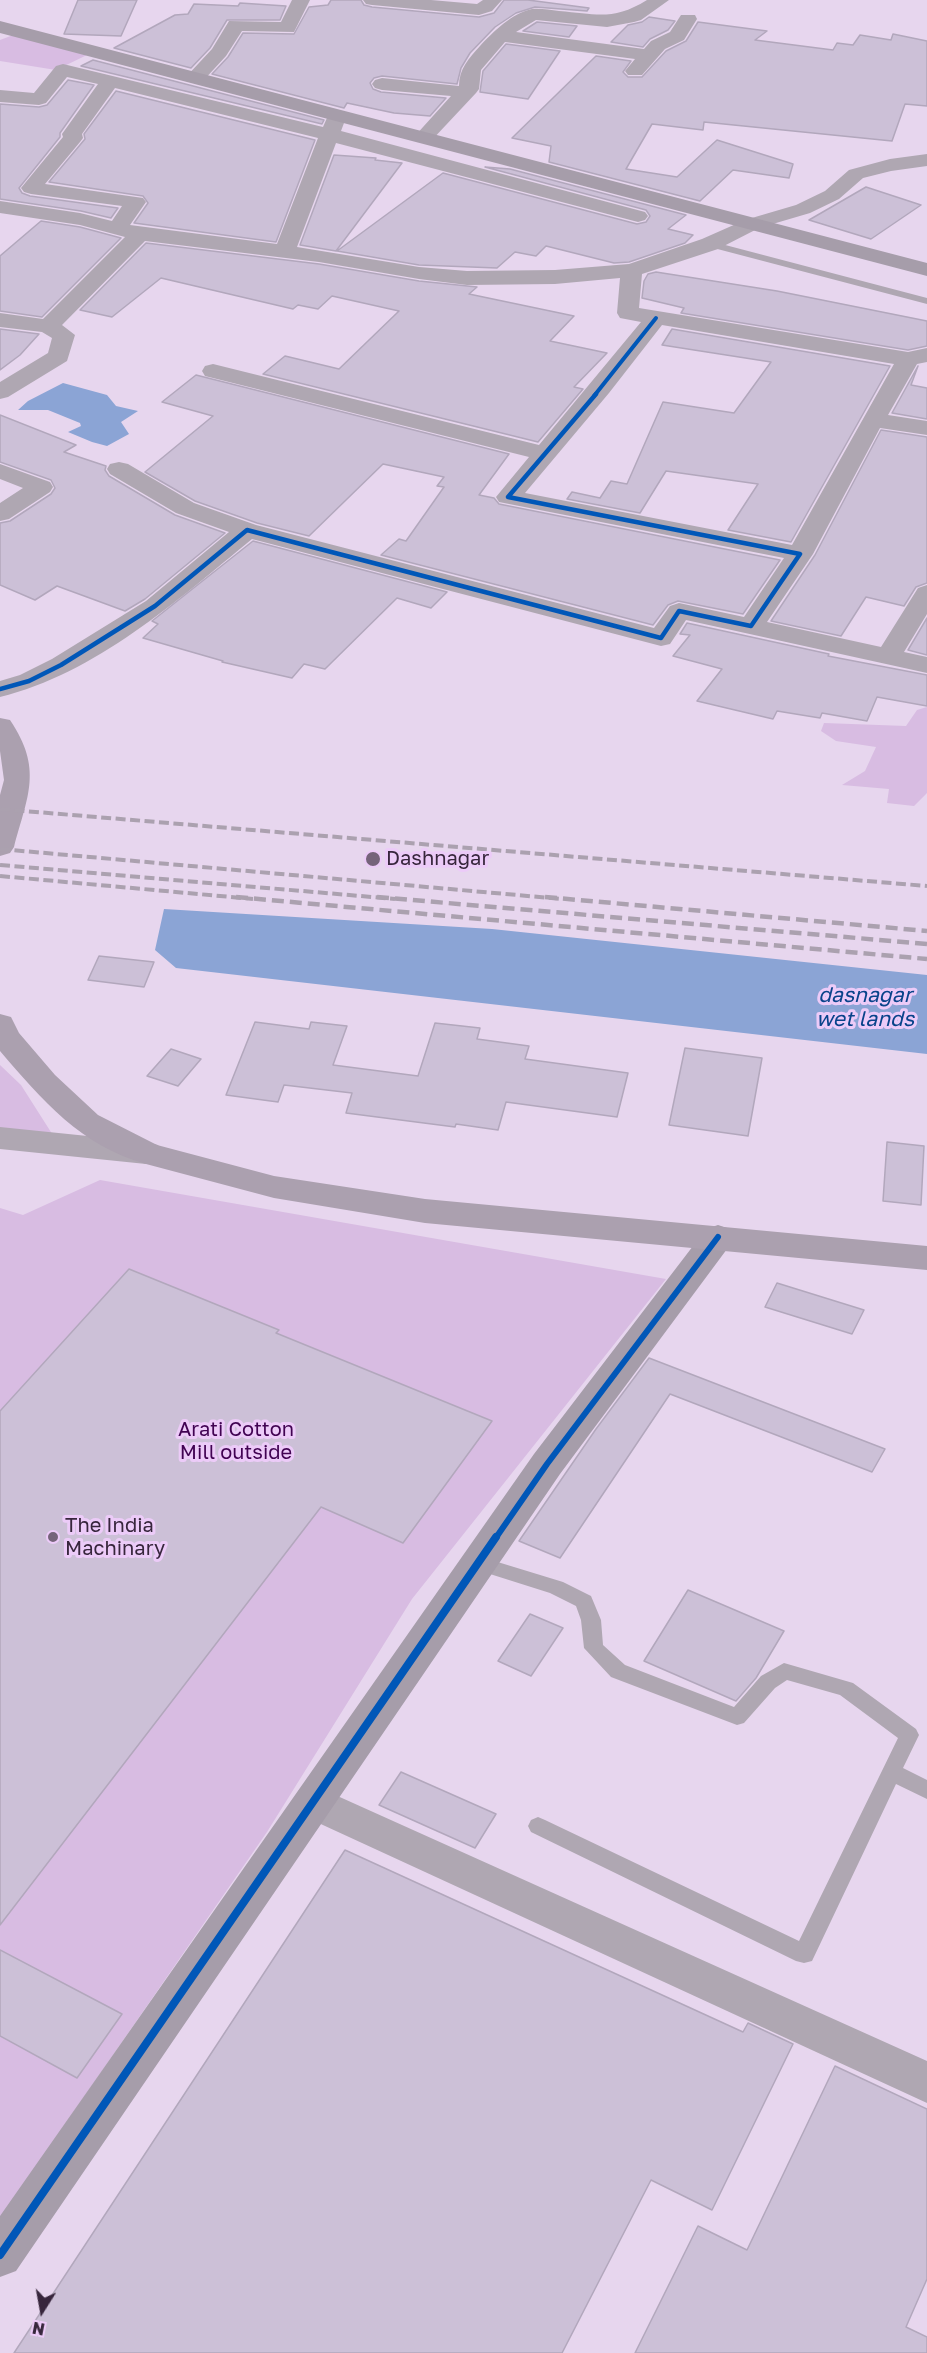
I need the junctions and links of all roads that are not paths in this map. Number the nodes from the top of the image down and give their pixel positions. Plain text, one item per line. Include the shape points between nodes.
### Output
1 (301, 0) edge
2 (372, 0) edge
3 (493, 0) edge
4 (660, 0) edge
5 (688, 19) dead end
6 (6, 31) edge
7 (501, 36) junction
8 (647, 55) junction
9 (635, 71) dead end
10 (195, 78) junction
11 (110, 81) junction
12 (382, 84) dead end
13 (466, 92) junction
14 (0, 96) edge
15 (338, 115) junction
16 (331, 135) junction
17 (424, 137) junction
18 (927, 160) edge
19 (4, 212) edge
20 (638, 216) dead end
21 (752, 224) junction
22 (118, 227) junction
23 (140, 234) junction
24 (710, 244) junction
25 (285, 251) junction
26 (632, 270) junction
27 (927, 270) edge
28 (927, 301) edge
29 (656, 318) junction
30 (0, 320) edge
31 (48, 326) junction
32 (918, 357) edge
33 (213, 371) dead end
34 (5, 385) edge
35 (873, 420) junction
36 (927, 428) edge
37 (545, 454) junction
38 (119, 469) dead end
39 (0, 471) edge
40 (0, 514) edge
41 (247, 530) junction
42 (800, 555) junction
43 (927, 593) edge
44 (751, 626) junction
45 (888, 657) junction
46 (927, 665) edge
47 (0, 689) edge
48 (0, 726) edge
49 (0, 847) edge
50 (0, 1024) edge
51 (0, 1138) edge
52 (146, 1153) junction
53 (718, 1237) junction
54 (927, 1258) edge
55 (478, 1563) junction
56 (891, 1772) junction
57 (927, 1790) edge
58 (313, 1802) junction
59 (538, 1826) dead end
60 (927, 2083) edge
61 (0, 2255) edge

1 - 10 street via 287,28 236,25 219,52
2 - 3 street via 479,10
4 - 7 street via 634,16 607,21 534,14
5 - 8 street via 677,36
6 - 10 street
7 - 8 street
7 - 13 street via 470,71
8 - 9 street
10 - 15 street
11 - 14 street via 63,70 33,106
11 - 16 street
11 - 22 street via 72,134 73,138 31,188 136,202
12 - 13 street
13 - 17 street
15 - 16 street
15 - 17 street
16 - 20 street
16 - 25 street
17 - 21 street
18 - 21 street via 856,174 832,195 803,209
19 - 22 street
21 - 24 street
21 - 27 street
22 - 23 street
23 - 25 street
23 - 31 street
24 - 26 street
24 - 28 lane
25 - 26 street via 467,278 555,277
26 - 29 street via 628,313
29 - 32 street
29 - 37 street
30 - 31 street
31 - 34 street via 64,335 59,356
32 - 35 street
33 - 37 street
35 - 36 street
35 - 42 street
37 - 42 street via 508,497
38 - 41 street via 185,508
39 - 40 street via 41,487
41 - 44 street via 661,638 679,611
41 - 47 street via 155,606 61,665 29,681
42 - 44 street
43 - 45 street
44 - 45 street
45 - 46 street
48 - 49 main road via 14,751 18,780
50 - 52 main road via 4,1036 44,1082 87,1123
51 - 52 street
52 - 53 main road via 274,1187 424,1210
53 - 54 main road
53 - 55 street via 547,1464
55 - 56 lane via 556,1587 584,1601 594,1648 618,1671 737,1717 768,1682 784,1671 846,1689 909,1735
55 - 58 street
56 - 57 lane
56 - 59 lane via 804,1954
58 - 60 street
58 - 61 street

